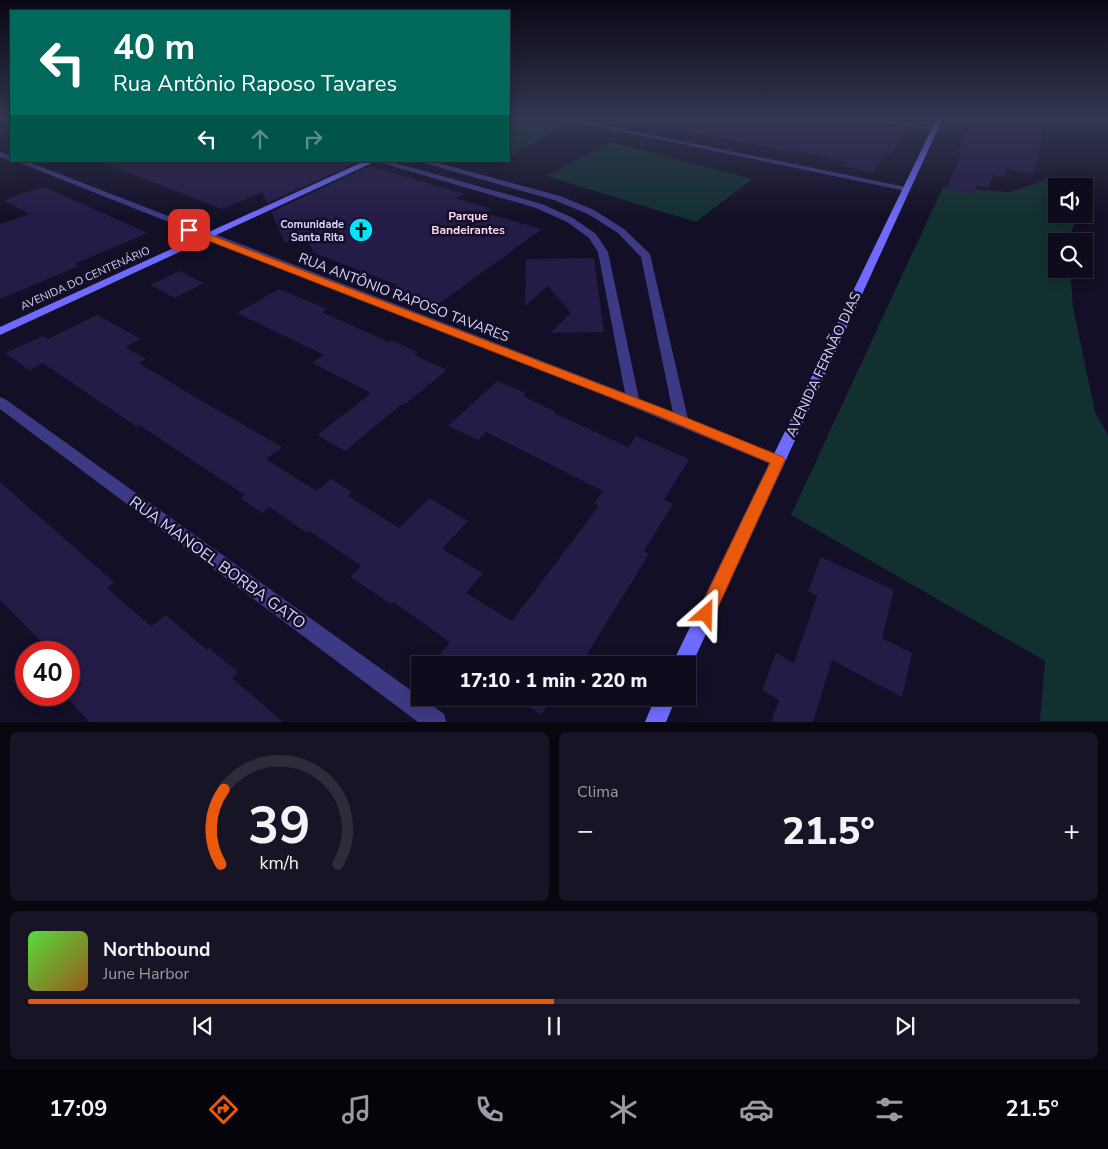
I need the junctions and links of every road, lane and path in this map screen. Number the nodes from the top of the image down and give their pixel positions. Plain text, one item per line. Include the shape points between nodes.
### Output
1 (724, 152) edge
2 (924, 152) edge
3 (21, 162) edge
4 (370, 162) edge
5 (383, 162) edge
6 (425, 162) edge
7 (906, 189) junction
8 (206, 237) junction
9 (0, 331) edge
10 (633, 401) junction
11 (0, 402) edge
12 (682, 421) junction
13 (778, 460) junction
14 (686, 656) edge
15 (662, 706) edge
16 (436, 722) edge
17 (655, 722) edge

1 - 7 street
2 - 7 street, AVENIDA FERNÃO DIAS
3 - 8 street, RUA ANTÔNIO RAPOSO TAVARES
4 - 8 street, AVENIDA DO CENTENÁRIO
5 - 10 street via 539,206 570,220 593,236 603,252
6 - 12 street via 557,198 591,212 622,231 646,256
7 - 13 street, AVENIDA FERNÃO DIAS
8 - 9 street, AVENIDA DO CENTENÁRIO
8 - 10 street, RUA ANTÔNIO RAPOSO TAVARES
10 - 12 street, RUA ANTÔNIO RAPOSO TAVARES
11 - 16 street, RUA MANOEL BORBA GATO
12 - 13 street, RUA ANTÔNIO RAPOSO TAVARES
13 - 14 street, AVENIDA FERNÃO DIAS
15 - 17 street

